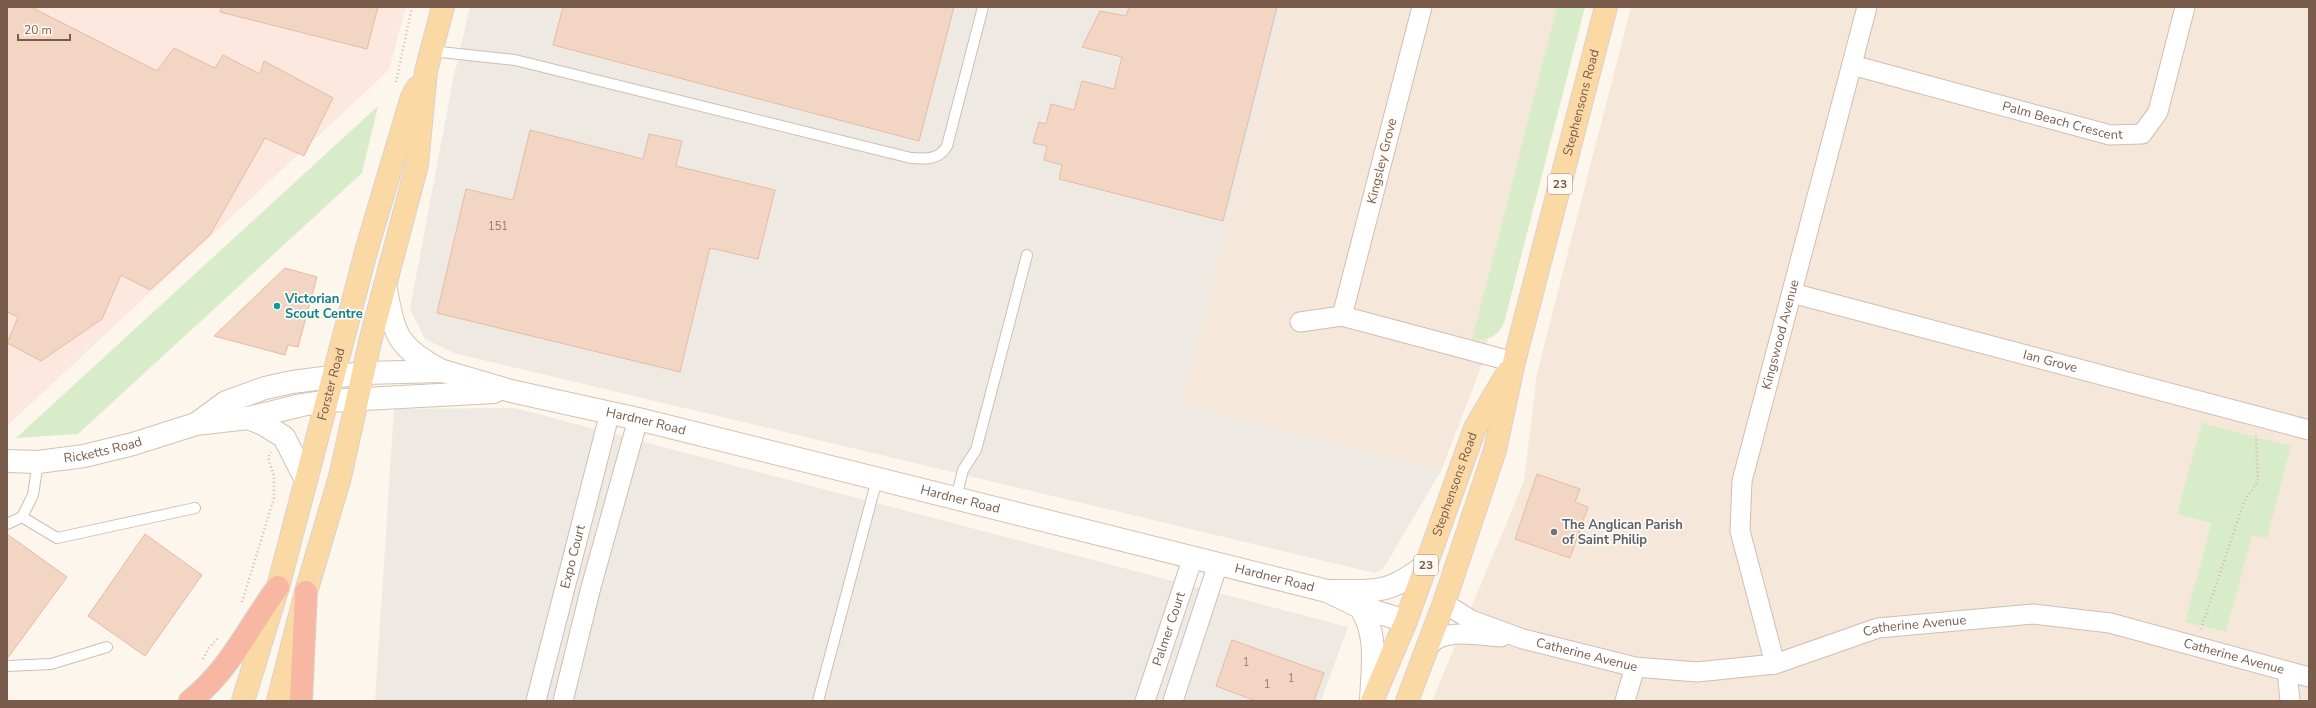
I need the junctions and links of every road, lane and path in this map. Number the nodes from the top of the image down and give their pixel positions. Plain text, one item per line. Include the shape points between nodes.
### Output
1 (443, 7) edge
2 (983, 7) edge
3 (1422, 7) edge
4 (1606, 7) edge
5 (1867, 7) edge
6 (2185, 7) edge
7 (429, 61) junction
8 (1852, 65) junction
9 (1027, 255) dead end
10 (385, 285) junction
11 (1792, 292) junction
12 (1342, 316) junction
13 (1300, 322) dead end
14 (1514, 362) junction
15 (443, 371) junction
16 (363, 373) junction
17 (333, 376) junction
18 (511, 391) junction
19 (358, 400) junction
20 (328, 402) junction
21 (610, 412) junction
22 (2255, 416) junction
23 (248, 418) junction
24 (638, 419) junction
25 (196, 424) junction
26 (2309, 430) edge
27 (284, 437) junction
28 (7, 461) edge
29 (38, 462) junction
30 (878, 478) junction
31 (306, 480) junction
32 (956, 498) junction
33 (195, 508) dead end
34 (22, 517) junction
35 (7, 524) edge
36 (1193, 557) junction
37 (1218, 564) junction
38 (1426, 565) junction
39 (567, 581) junction
40 (278, 587) junction
41 (591, 587) junction
42 (1327, 591) junction
43 (306, 592) junction
44 (1444, 603) junction
45 (241, 604) dead end
46 (1360, 607) junction
47 (1406, 621) junction
48 (224, 632) dead end
49 (1523, 639) junction
50 (2196, 645) junction
51 (1429, 646) junction
52 (107, 647) dead end
53 (1775, 664) junction
54 (7, 666) edge
55 (1635, 667) junction
56 (2287, 671) junction
57 (2309, 677) edge
58 (211, 683) junction
59 (190, 701) edge
60 (243, 701) edge
61 (278, 701) edge
62 (301, 701) edge
63 (536, 701) edge
64 (563, 701) edge
65 (818, 701) edge
66 (1145, 701) edge
67 (1172, 701) edge
68 (1371, 701) edge
69 (1407, 701) edge
70 (1625, 701) edge
71 (2290, 701) edge

1 - 7 main road, Forster Road
2 - 7 lane via 947,146 938,156 930,159 911,158 515,60
3 - 12 street, Kingsley Grove
4 - 14 main road, Stephensons Road / 23
5 - 8 street, Kingswood Avenue
6 - 8 street, Palm Beach Crescent via 2158,112 2142,134 2110,135
7 - 10 main road, Forster Road via 417,166
7 - 17 main road, Forster Road via 412,97 367,248
8 - 11 street, Kingswood Avenue
9 - 32 lane via 976,450 963,470
10 - 15 street via 393,327 404,344 417,357
10 - 16 main road, Forster Road
11 - 22 street, Ian Grove
11 - 53 street, Kingswood Avenue via 1742,481 1740,531
12 - 13 street
12 - 14 street
14 - 38 main road, Stephensons Road / 23 via 1475,428
14 - 44 main road, Stephensons Road / 23 via 1495,450
15 - 16 street, Hardner Road
15 - 18 street, Hardner Road
16 - 17 street, Hardner Road
16 - 19 main road, Forster Road
17 - 20 main road, Forster Road
17 - 25 street, Ricketts Road via 265,388 226,402
18 - 19 street, Hardner Road
18 - 21 street, Hardner Road
19 - 20 street, Hardner Road
19 - 43 main road, Forster Road via 340,477
20 - 23 street, Ricketts Road via 302,405
20 - 31 main road, Forster Road
21 - 24 street, Hardner Road
21 - 39 street, Expo Court
22 - 26 street, Ian Grove
22 - 50 path via 2258,480 2244,502
23 - 25 street, Ricketts Road
23 - 27 street
24 - 30 street, Hardner Road
24 - 41 street, Expo Court
25 - 29 street, Ricketts Road via 84,456
27 - 31 street
27 - 45 path via 268,458 274,476 274,498
28 - 29 street, Ricketts Road
29 - 34 lane via 33,495
30 - 32 street, Hardner Road
30 - 65 lane
31 - 40 main road, Forster Road
32 - 36 street, Hardner Road
33 - 34 lane via 57,538
34 - 35 lane
36 - 37 street, Hardner Road
36 - 66 street, Palmer Court
37 - 42 street, Hardner Road
37 - 67 street, Palmer Court
38 - 42 street via 1400,584 1387,589
38 - 47 main road, Stephensons Road / 23
39 - 41 street
39 - 63 street, Expo Court
40 - 58 highway
40 - 60 main road, Forster Road
41 - 64 street, Expo Court
42 - 46 street, Hardner Road
43 - 61 main road, Forster Road
43 - 62 highway
44 - 47 main road
44 - 49 street, Catherine Avenue via 1471,620
44 - 51 main road, Stephensons Road / 23
46 - 47 street, Hardner Road
46 - 68 street via 1372,633
47 - 68 main road, Stephensons Road / 23
48 - 58 path via 209,648 203,660
49 - 51 street, Catherine Avenue via 1451,635 1438,638
49 - 55 street, Catherine Avenue
50 - 53 street, Catherine Avenue via 2110,623 2033,614 1878,628
50 - 56 street, Catherine Avenue
51 - 69 main road, Stephensons Road / 23
52 - 54 lane via 51,664
53 - 55 street, Catherine Avenue via 1697,672
55 - 70 street
56 - 57 street, Catherine Avenue
56 - 71 street
58 - 59 highway

